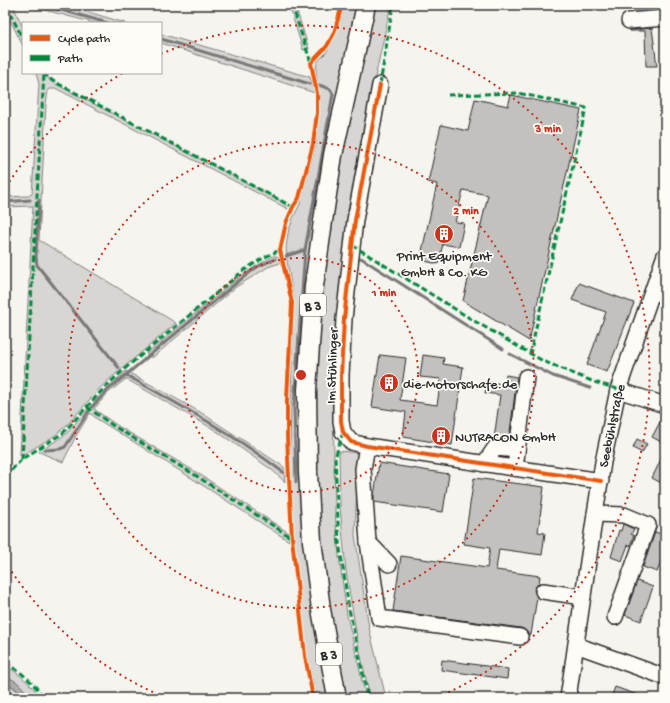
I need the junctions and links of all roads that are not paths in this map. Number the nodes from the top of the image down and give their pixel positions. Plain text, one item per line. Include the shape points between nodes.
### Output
1 (366, 5) edge
2 (665, 18) edge
3 (629, 21) dead end
4 (380, 85) dead end
5 (665, 255) edge
6 (526, 377) dead end
7 (618, 390) junction
8 (665, 404) edge
9 (367, 446) junction
10 (517, 450) junction
11 (484, 464) junction
12 (515, 468) junction
13 (601, 481) junction
14 (595, 514) junction
15 (368, 542) junction
16 (389, 564) dead end
17 (543, 591) dead end
18 (583, 597) junction
19 (615, 617) dead end
20 (520, 637) dead end
21 (576, 645) junction
22 (665, 677) edge
23 (337, 698) edge
24 (568, 698) edge

1 - 23 main road, B 3 via 333,155 314,286 307,390 312,541
2 - 3 street
4 - 9 street, Im Stühlinger via 355,220 341,375 340,421 343,432 351,442
5 - 7 street, Seebühlstraße
6 - 10 street
7 - 8 street
7 - 13 street, Seebühlstraße
9 - 11 street, Im Stühlinger
9 - 15 street via 363,469
10 - 11 street via 495,448
10 - 12 street
11 - 12 street, Im Stühlinger
12 - 13 street, Im Stühlinger
13 - 14 street, Seebühlstraße
14 - 18 street, Seebühlstraße
14 - 19 street via 624,515 648,524
15 - 16 street
15 - 20 street via 379,618
17 - 18 street
18 - 21 street, Seebühlstraße
21 - 22 street
21 - 24 street, Seebühlstraße

